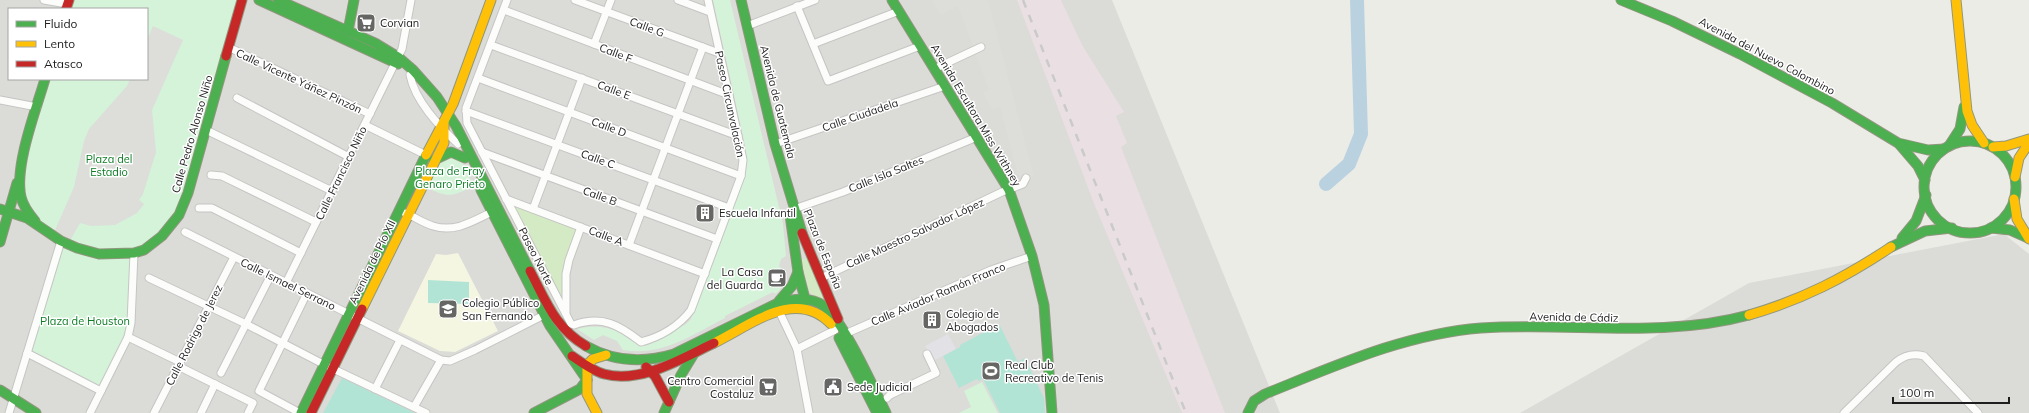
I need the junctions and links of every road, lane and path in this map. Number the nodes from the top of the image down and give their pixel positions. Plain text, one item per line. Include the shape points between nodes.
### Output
1 (44, 0) edge
2 (242, 0) edge
3 (259, 0) edge
4 (278, 0) edge
5 (354, 0) edge
6 (411, 0) edge
7 (492, 0) edge
8 (507, 0) edge
9 (575, 0) edge
10 (611, 0) edge
11 (678, 0) edge
12 (708, 0) edge
13 (741, 0) edge
14 (815, 0) edge
15 (892, 0) edge
16 (1621, 0) edge
17 (1956, 0) edge
18 (67, 4) edge
19 (298, 4) edge
20 (797, 6) junction
21 (504, 10) junction
22 (899, 11) junction
23 (606, 12) junction
24 (710, 12) junction
25 (747, 26) junction
26 (348, 31) junction
27 (594, 44) junction
28 (813, 44) junction
29 (491, 45) junction
30 (920, 46) junction
31 (228, 47) junction
32 (703, 47) junction
33 (981, 47) dead end
34 (719, 53) junction
35 (397, 60) junction
36 (934, 69) junction
37 (478, 78) junction
38 (582, 78) junction
39 (44, 80) edge
40 (691, 81) junction
41 (945, 86) junction
42 (729, 95) junction
43 (1964, 95) junction
44 (237, 98) dead end
45 (0, 100) edge
46 (37, 107) junction
47 (466, 111) junction
48 (569, 112) junction
49 (370, 114) junction
50 (678, 114) junction
51 (444, 122) junction
52 (365, 125) junction
53 (206, 130) junction
54 (738, 136) junction
55 (977, 137) junction
56 (2029, 139) edge
57 (1898, 143) junction
58 (2029, 143) edge
59 (458, 144) junction
60 (557, 144) junction
61 (775, 144) junction
62 (1988, 145) junction
63 (666, 148) junction
64 (1947, 148) junction
65 (482, 152) junction
66 (426, 155) junction
67 (349, 157) junction
68 (465, 158) junction
69 (434, 160) junction
70 (22, 168) junction
71 (211, 175) dead end
72 (546, 176) junction
73 (741, 176) junction
74 (2015, 177) junction
75 (1026, 178) dead end
76 (653, 180) junction
77 (1925, 180) junction
78 (1009, 190) junction
79 (332, 191) junction
80 (1926, 195) junction
81 (506, 198) junction
82 (2014, 199) junction
83 (199, 208) dead end
84 (729, 208) junction
85 (0, 209) edge
86 (533, 209) junction
87 (794, 209) junction
88 (399, 210) junction
89 (642, 211) junction
90 (10, 212) junction
91 (492, 212) junction
92 (408, 214) junction
93 (316, 222) junction
94 (39, 225) junction
95 (581, 227) junction
96 (1952, 228) junction
97 (1991, 228) junction
98 (184, 232) dead end
99 (717, 239) junction
100 (1900, 240) junction
101 (61, 241) junction
102 (0, 242) edge
103 (629, 245) junction
104 (134, 253) junction
105 (301, 253) junction
106 (1032, 256) junction
107 (234, 257) junction
108 (798, 272) junction
109 (705, 274) junction
110 (271, 276) junction
111 (149, 278) dead end
112 (821, 278) junction
113 (286, 283) junction
114 (307, 293) junction
115 (805, 303) junction
116 (209, 307) junction
117 (778, 307) junction
118 (566, 312) junction
119 (544, 315) junction
120 (353, 316) junction
121 (246, 324) junction
122 (835, 330) junction
123 (845, 334) junction
124 (128, 337) junction
125 (400, 340) junction
126 (283, 343) junction
127 (797, 349) junction
128 (695, 352) junction
129 (27, 353) junction
130 (567, 353) junction
131 (927, 354) dead end
132 (606, 355) junction
133 (441, 360) junction
134 (640, 361) junction
135 (179, 364) junction
136 (587, 365) junction
137 (329, 367) junction
138 (651, 371) junction
139 (221, 373) dead end
140 (587, 380) junction
141 (216, 384) junction
142 (374, 389) junction
143 (0, 390) edge
144 (101, 391) junction
145 (887, 398) dead end
146 (14, 399) junction
147 (669, 402) junction
148 (414, 407) junction
149 (536, 412) edge
150 (10, 413) edge
151 (36, 413) edge
152 (90, 413) edge
153 (154, 413) edge
154 (201, 413) edge
155 (248, 413) edge
156 (300, 413) edge
157 (311, 413) edge
158 (426, 413) edge
159 (597, 413) edge
160 (664, 413) edge
161 (809, 413) edge
162 (877, 413) edge
163 (886, 413) edge
164 (1052, 413) edge
165 (1248, 413) edge
166 (1844, 413) edge
167 (1978, 413) edge

1 - 18 street
2 - 31 main road, Calle Pedro Alonso Niño
3 - 35 main road
4 - 19 main road
5 - 26 main road
6 - 35 street, Calle Francisco Niño via 402,48
7 - 51 main road
8 - 21 street
9 - 23 street, Calle G
10 - 23 street
11 - 24 street
12 - 24 street, Paseo Circunvalación
13 - 25 main road, Avenida de Guatemala
14 - 20 street
15 - 22 main road, Avenida Escultora Miss Withney
16 - 57 main road, Avenida del Nuevo Colombino via 1740,54 1832,103
17 - 43 main road
19 - 26 main road
20 - 25 street
20 - 28 street
21 - 27 street, Calle F
21 - 29 street
22 - 28 street
22 - 30 main road, Avenida Escultora Miss Withney
23 - 27 street
23 - 32 street, Calle G
24 - 34 street, Paseo Circunvalación
25 - 61 main road, Avenida de Guatemala
26 - 35 main road via 375,43
27 - 40 street, Calle F
28 - 30 street via 828,81
29 - 37 street
29 - 38 street, Calle E
30 - 36 main road, Avenida Escultora Miss Withney
31 - 49 street, Calle Vicente Yáñez Pinzón
31 - 53 main road, Calle Pedro Alonso Niño
32 - 34 street, Calle G
32 - 40 street
33 - 36 street
34 - 42 street, Paseo Circunvalación
35 - 49 street, Calle Francisco Niño
35 - 51 main road via 421,86
35 - 51 main road via 417,74
36 - 41 main road, Avenida Escultora Miss Withney
37 - 47 street
37 - 48 street, Calle D
38 - 48 street
38 - 50 street, Calle E
39 - 46 main road
40 - 42 street, Calle F
40 - 50 street
41 - 55 main road, Avenida Escultora Miss Withney
41 - 61 street, Calle Ciudadela
42 - 54 street, Paseo Circunvalación
43 - 62 main road via 1969,118
43 - 64 main road via 1960,130
44 - 67 street
45 - 46 street
46 - 70 main road
47 - 60 street, Calle C
47 - 65 street via 467,123
48 - 60 street
48 - 63 street, Calle D
49 - 52 street, Calle Francisco Niño
50 - 54 street, Calle E
50 - 63 street
51 - 59 main road
51 - 59 street
51 - 66 main road, Avenida de Pío XII
51 - 69 main road, Avenida de Pío XII via 444,143
51 - 132 main road via 554,318 572,337
52 - 66 street, Calle Vicente Yáñez Pinzón
52 - 67 street, Calle Francisco Niño
53 - 79 street
53 - 104 main road, Calle Pedro Alonso Niño via 179,215 162,236 144,250
54 - 73 street, Paseo Circunvalación via 743,160
55 - 78 main road, Avenida Escultora Miss Withney
55 - 87 street, Calle Isla Saltes via 843,192
56 - 62 main road via 2006,146
57 - 64 main road, Avenida del Nuevo Colombino via 1913,148
57 - 77 main road, Avenida del Nuevo Colombino via 1918,166
58 - 74 main road via 2019,158
59 - 68 main road
60 - 72 street
60 - 76 street, Calle C
61 - 87 main road, Avenida de Guatemala
62 - 64 main road via 1966,141
62 - 74 main road via 2007,160
63 - 73 street, Calle D
63 - 76 street
64 - 77 main road via 1931,163
65 - 72 street, Calle B
65 - 81 street
66 - 88 main road, Avenida de Pío XII
67 - 79 street, Calle Francisco Niño
68 - 69 main road via 451,152
68 - 91 main road
69 - 92 main road, Avenida de Pío XII
70 - 90 main road
70 - 94 main road via 20,192 26,211
71 - 93 street via 222,176
72 - 86 street
72 - 89 street, Calle B
73 - 84 street, Paseo Circunvalación
74 - 82 main road
75 - 78 street, Calle Maestro Salvador López via 1023,184
76 - 84 street, Calle C
76 - 89 street
77 - 80 main road
78 - 106 main road, Avenida Escultora Miss Withney
78 - 112 street, Calle Maestro Salvador López
79 - 93 street, Calle Francisco Niño
80 - 96 main road via 1935,215
80 - 100 main road, Avenida de Cádiz via 1916,221
81 - 86 street, Calle A
81 - 118 street, Paseo Norte
82 - 97 main road via 2003,219
82 - 97 main road via 2018,219 2029,239 2012,229
83 - 105 street via 212,208
84 - 99 street, Paseo Circunvalación
85 - 90 main road
86 - 95 street, Calle A
87 - 108 main road, Plaza de España via 790,215
87 - 112 main road, Plaza de España
88 - 92 street
88 - 120 main road, Avenida de Pío XII
89 - 99 street, Calle B
89 - 103 street
90 - 94 main road
90 - 102 main road
91 - 92 street via 458,228 447,229
91 - 119 main road
92 - 120 main road, Avenida de Pío XII
93 - 105 street, Calle Francisco Niño
94 - 101 main road
95 - 103 street, Calle A
95 - 118 street, Paseo Norte via 566,274
96 - 97 main road via 1971,232
96 - 100 main road, Avenida de Cádiz via 1928,229
98 - 107 street, Calle Ismael Serrano
99 - 109 street, Paseo Circunvalación
100 - 165 main road, Avenida de Cádiz via 1858,269 1818,289 1782,305 1744,317 1682,328 1481,328 1431,336 1393,344 1265,394 1257,398
101 - 104 main road via 99,254
101 - 129 street
103 - 109 street, Calle A
104 - 124 street
105 - 113 street, Calle Francisco Niño
106 - 123 street, Calle Aviador Ramón Franco via 991,270
106 - 164 main road, Avenida Escultora Miss Withney via 1044,305
107 - 110 street, Calle Ismael Serrano
107 - 116 street, Calle Rodrigo de Jerez
108 - 115 main road, Plaza de España
108 - 117 main road
109 - 118 street, Paseo Norte via 691,310 685,318 652,339 641,342 623,328 599,321 584,321 574,325 571,324
110 - 113 street, Calle Ismael Serrano
110 - 121 street
111 - 116 street
112 - 123 main road, Plaza de España
113 - 114 street, Calle Ismael Serrano
114 - 120 street, Calle Ismael Serrano
114 - 126 street
115 - 117 main road via 795,307
115 - 122 main road via 831,323
115 - 123 main road via 825,307
116 - 121 street
116 - 135 street, Calle Rodrigo de Jerez
117 - 127 street
117 - 128 main road
117 - 134 main road via 674,354 657,360
119 - 130 main road
119 - 133 street via 471,352 450,361
120 - 125 street, Calle Ismael Serrano
120 - 137 main road, Avenida de Pío XII
121 - 126 street
121 - 139 street
122 - 127 street
122 - 162 main road
123 - 163 main road
124 - 135 street
124 - 144 street
125 - 133 street, Calle Ismael Serrano
125 - 142 street
126 - 137 street
126 - 156 street via 259,391
127 - 161 street
128 - 138 main road
128 - 147 main road
129 - 144 street
129 - 146 street
130 - 136 main road
130 - 140 main road
131 - 145 street via 936,373
132 - 134 main road
132 - 136 main road via 593,359
133 - 148 street
134 - 138 main road
135 - 141 street
135 - 153 street, Calle Rodrigo de Jerez
136 - 138 main road via 605,374 620,376
136 - 140 main road
137 - 142 street
137 - 156 main road, Avenida de Pío XII
137 - 157 main road, Avenida de Pío XII
138 - 147 main road
140 - 149 main road via 580,389
140 - 159 main road via 587,394
141 - 154 street
141 - 155 street via 253,403
142 - 148 street
143 - 146 main road
144 - 152 street
146 - 150 street
146 - 151 main road
147 - 160 main road
148 - 158 street
166 - 167 street via 1896,362 1904,356 1916,354 1924,356

